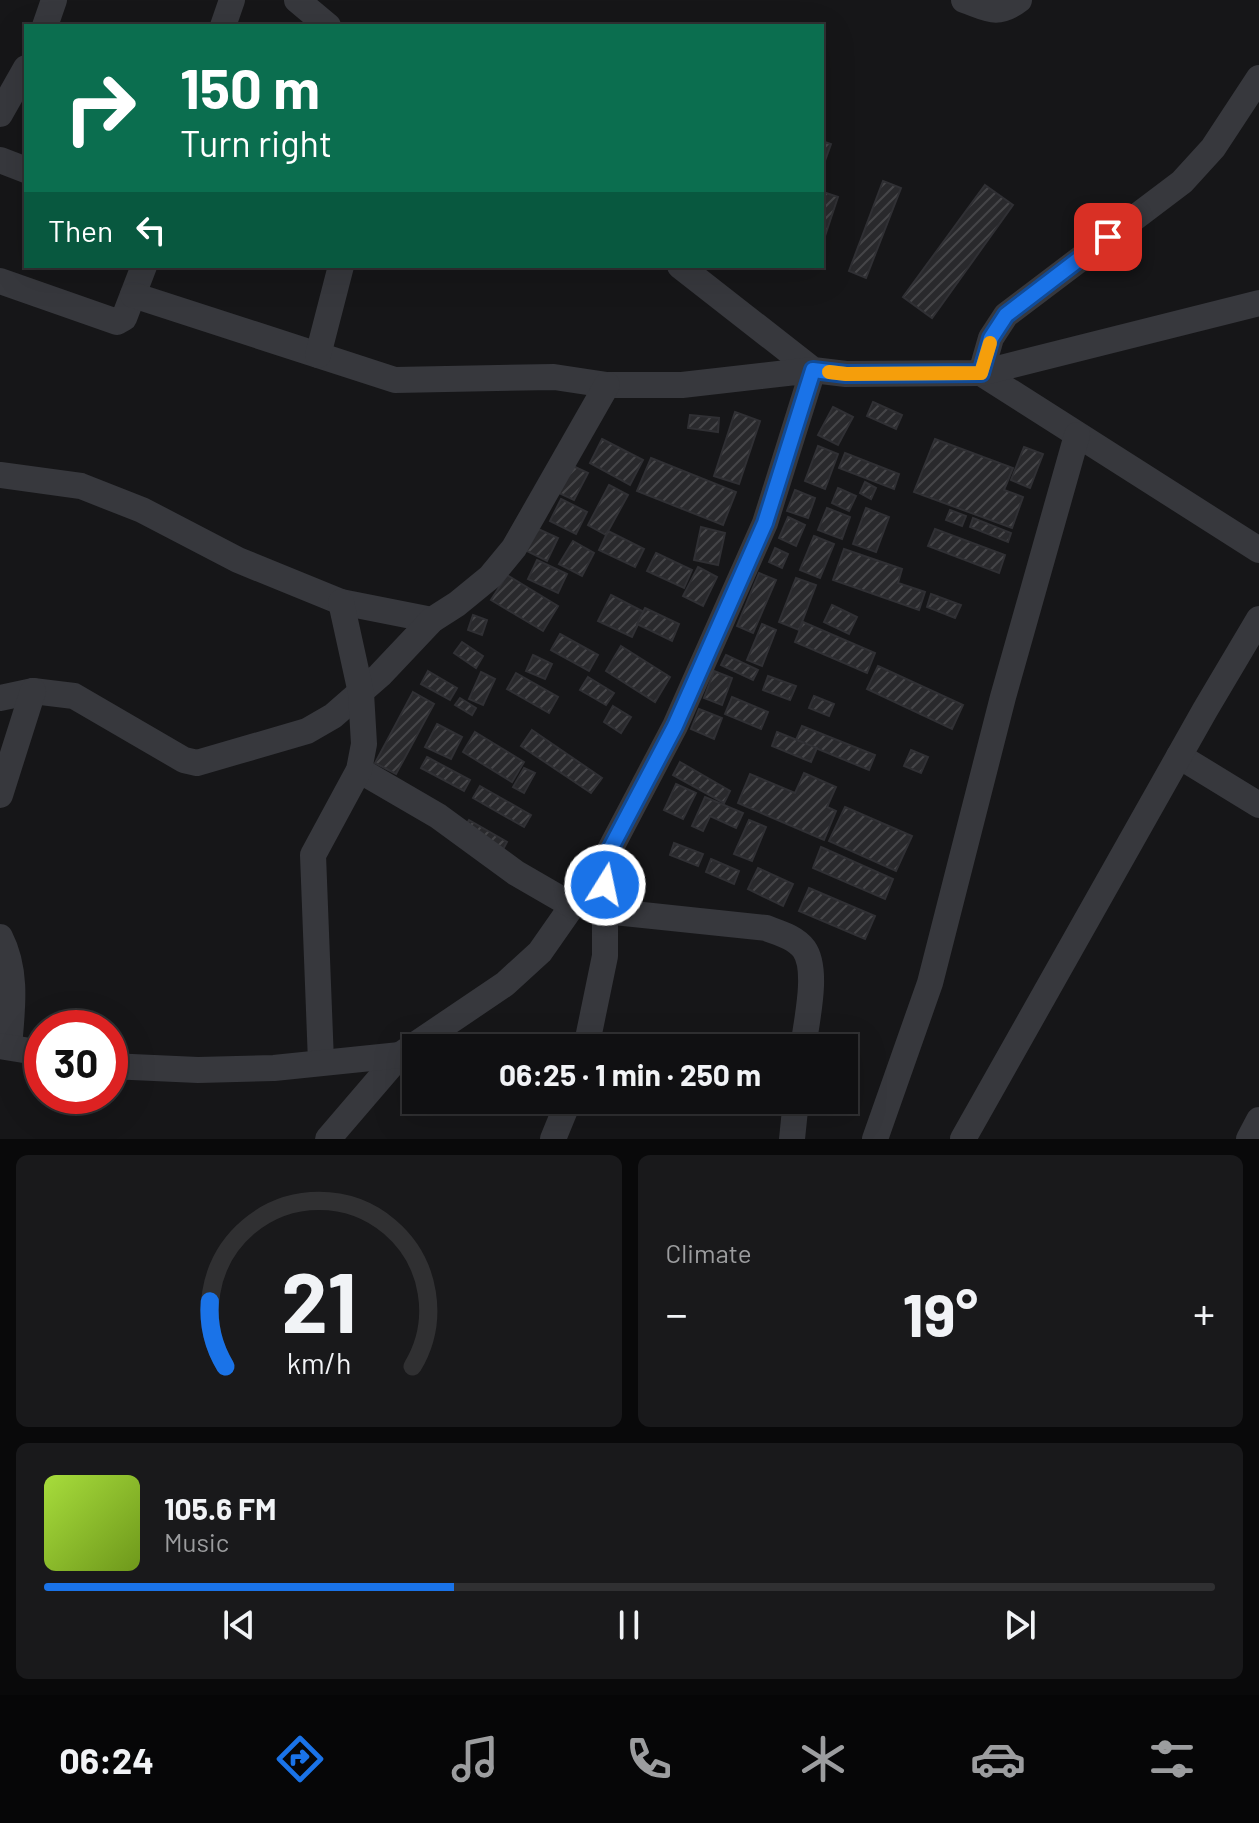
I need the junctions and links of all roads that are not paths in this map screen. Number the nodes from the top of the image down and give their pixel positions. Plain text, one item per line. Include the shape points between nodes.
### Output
1 (54, 0) edge
2 (232, 0) edge
3 (297, 0) edge
4 (964, 0) edge
5 (1019, 0) edge
6 (46, 24) edge
7 (224, 24) edge
8 (326, 24) edge
9 (24, 72) edge
10 (1259, 78) edge
11 (0, 114) edge
12 (0, 160) edge
13 (24, 169) edge
14 (143, 268) edge
15 (340, 268) edge
16 (683, 268) edge
17 (0, 281) edge
18 (133, 295) junction
19 (1259, 303) edge
20 (318, 355) junction
21 (813, 370) junction
22 (981, 373) junction
23 (607, 385) junction
24 (1077, 435) junction
25 (0, 475) edge
26 (1259, 550) edge
27 (341, 602) junction
28 (1259, 619) edge
29 (432, 620) junction
30 (33, 691) junction
31 (361, 693) junction
32 (0, 698) edge
33 (1179, 756) junction
34 (359, 770) junction
35 (0, 795) edge
36 (1259, 805) edge
37 (605, 859) junction
38 (573, 906) junction
39 (605, 911) junction
40 (0, 937) edge
41 (589, 1034) edge
42 (804, 1034) edge
43 (4, 1046) edge
44 (24, 1050) edge
45 (400, 1055) junction
46 (321, 1062) junction
47 (128, 1067) edge
48 (563, 1114) edge
49 (795, 1114) edge
50 (1259, 1120) edge
51 (328, 1139) edge
52 (553, 1139) edge
53 (792, 1139) edge
54 (875, 1139) edge
55 (963, 1139) edge
56 (1249, 1139) edge

1 - 6 street
2 - 7 street
3 - 8 street
4 - 5 street via 996,12
9 - 11 street
10 - 22 street via 1213,148 1182,182 1006,315 991,338
12 - 13 street
14 - 18 street
15 - 20 street
16 - 21 street
17 - 18 street via 117,322
18 - 20 street
19 - 22 street
20 - 23 street via 395,380 554,377
21 - 22 street
21 - 23 street via 682,385
21 - 37 street via 765,523 675,726
22 - 24 street
23 - 29 street via 514,548 490,577
24 - 26 street
24 - 54 street via 930,983
25 - 27 street via 81,486
27 - 29 street
27 - 31 street
28 - 33 street
29 - 31 street
30 - 31 street via 88,702 197,763 307,731
30 - 32 street
30 - 35 street
31 - 34 street via 364,744
33 - 36 street
33 - 55 street
34 - 38 street
34 - 46 street via 313,855
37 - 38 street
37 - 39 street
38 - 45 street via 540,952 505,984
39 - 41 street via 605,956
39 - 42 street via 766,928 789,937 804,950 811,969
40 - 43 street via 11,968 13,1002
43 - 44 street
45 - 46 street
45 - 51 street
46 - 47 street via 198,1070
48 - 52 street
49 - 53 street
50 - 56 street

